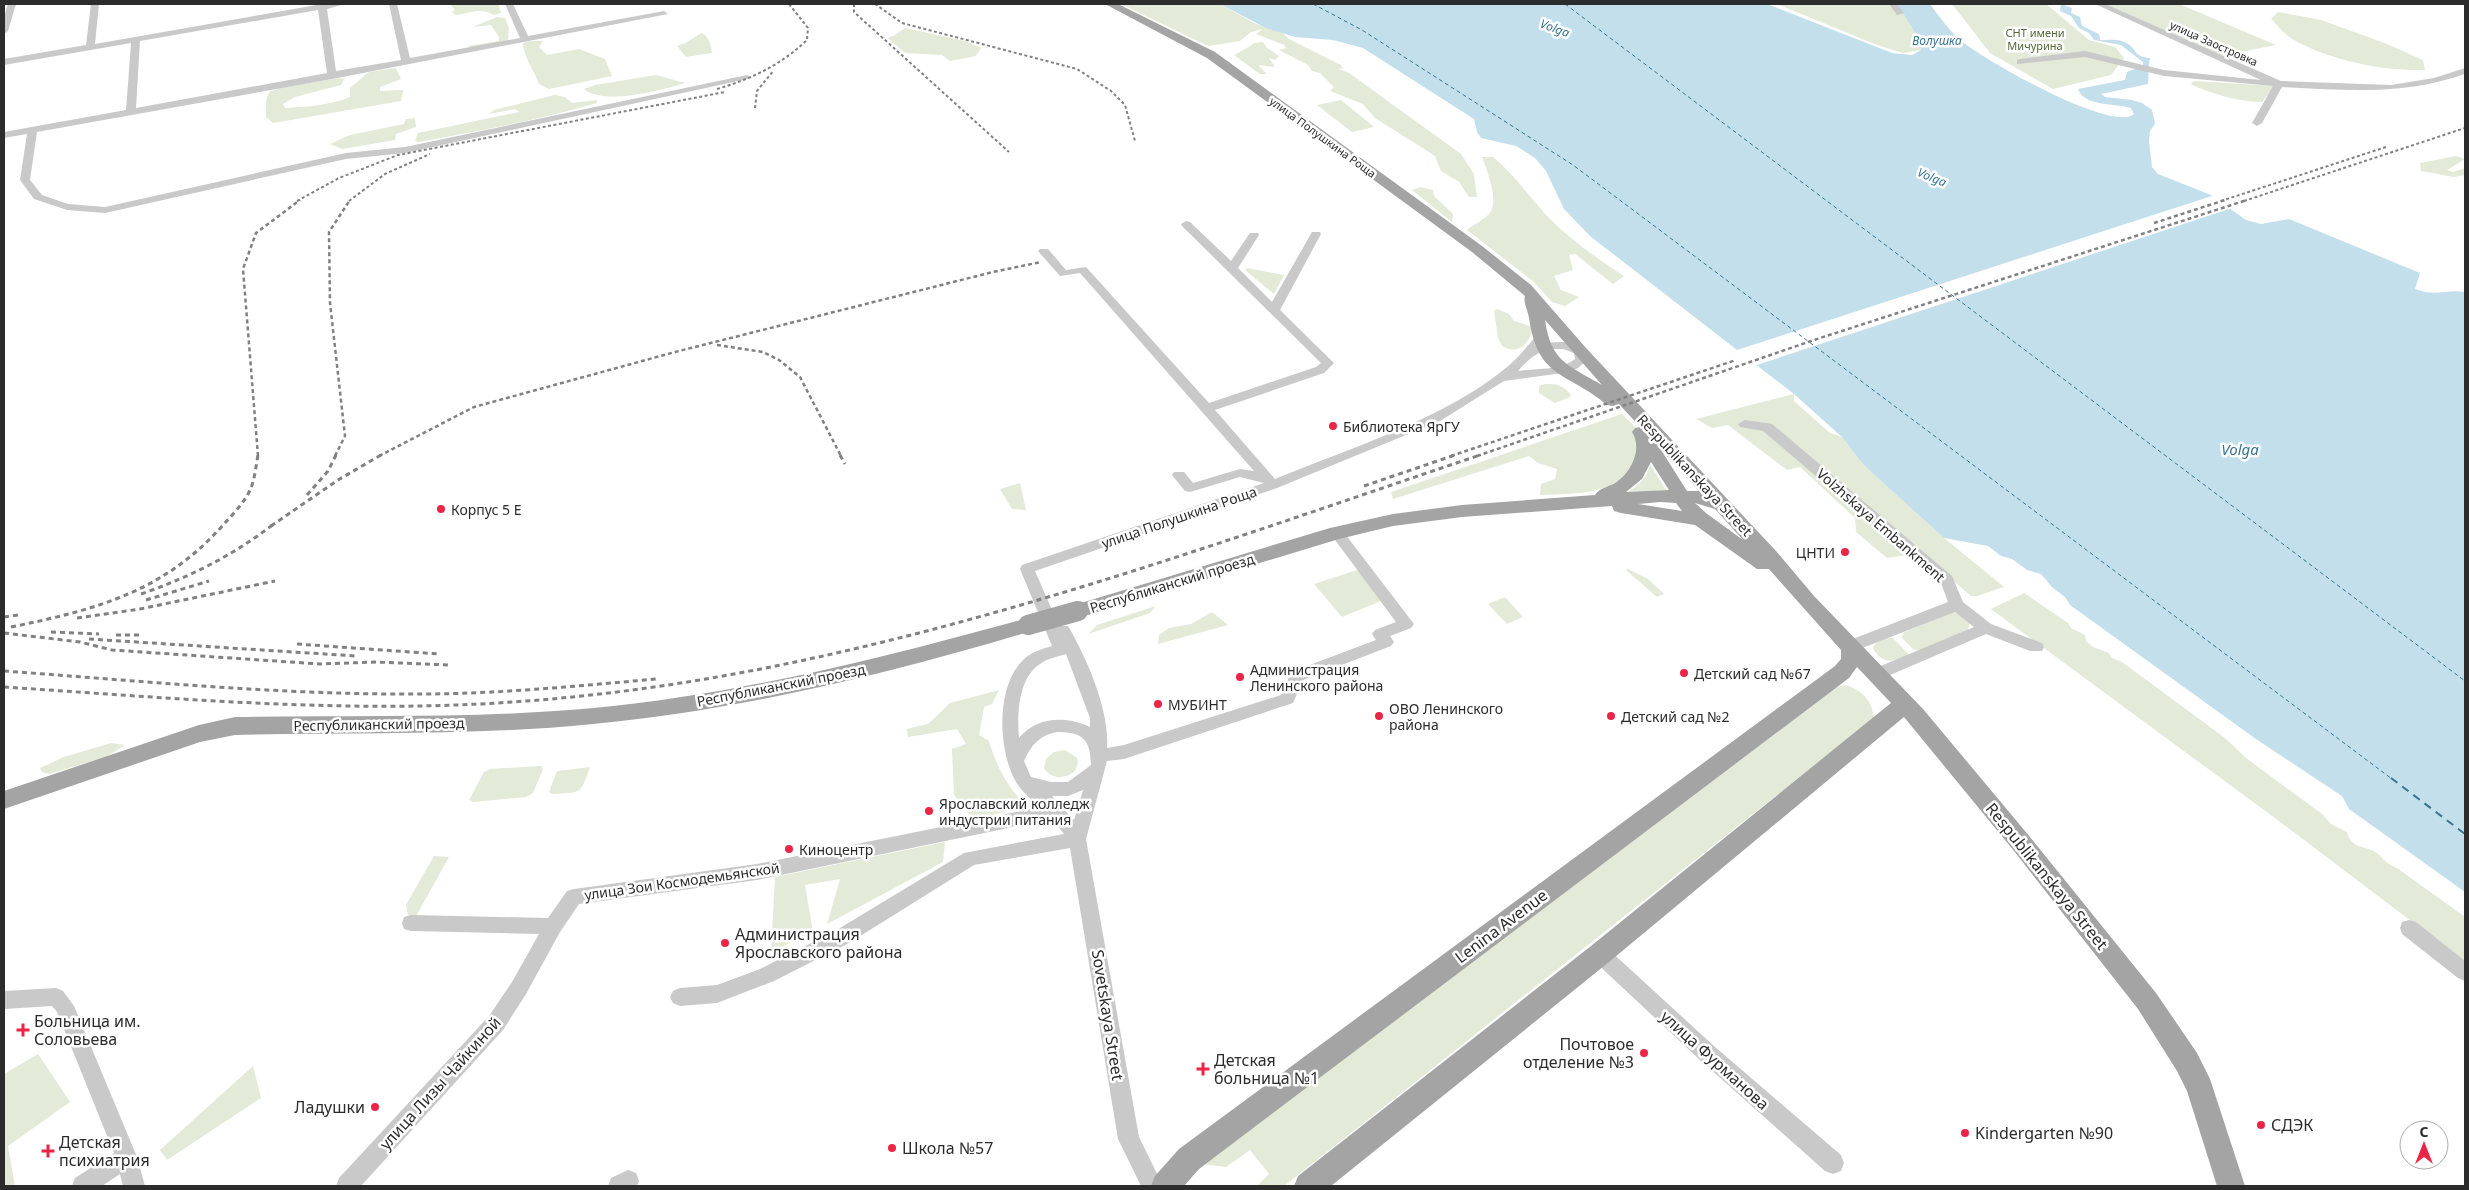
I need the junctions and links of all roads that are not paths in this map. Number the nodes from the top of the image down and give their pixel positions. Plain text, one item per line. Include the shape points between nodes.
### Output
1 (12, 4) edge
2 (95, 4) edge
3 (341, 4) edge
4 (393, 4) edge
5 (509, 4) edge
6 (1110, 4) edge
7 (1894, 4) edge
8 (2099, 4) edge
9 (322, 7) junction
10 (1900, 13) dead end
11 (664, 14) dead end
12 (4, 31) edge
13 (136, 39) junction
14 (525, 40) junction
15 (90, 47) junction
16 (4, 62) edge
17 (406, 62) junction
18 (2020, 62) dead end
19 (2465, 71) edge
20 (332, 76) junction
21 (747, 78) dead end
22 (2279, 84) junction
23 (132, 111) junction
24 (2257, 123) dead end
25 (32, 130) junction
26 (4, 135) edge
27 (1186, 224) dead end
28 (1316, 234) dead end
29 (1254, 235) dead end
30 (1044, 250) dead end
31 (1232, 268) junction
32 (1526, 288) junction
33 (1274, 310) junction
34 (1541, 343) junction
35 (1580, 351) junction
36 (1566, 370) junction
37 (1492, 385) junction
38 (1205, 409) junction
39 (1746, 424) dead end
40 (1646, 438) junction
41 (1179, 475) dead end
42 (1270, 482) junction
43 (1681, 496) junction
44 (1575, 502) junction
45 (1550, 504) junction
46 (1720, 504) junction
47 (1693, 518) junction
48 (1337, 533) junction
49 (1030, 567) joint
50 (1807, 601) junction
51 (1957, 605) junction
52 (1986, 628) junction
53 (1851, 646) junction
54 (2036, 647) dead end
55 (1066, 648) junction
56 (1842, 672) junction
57 (1890, 688) junction
58 (1100, 756) junction
59 (1018, 768) junction
60 (4, 800) edge
61 (1056, 811) junction
62 (1078, 839) junction
63 (574, 897) joint
64 (411, 923) dead end
65 (554, 926) junction
66 (2409, 928) dead end
67 (1600, 954) junction
68 (2465, 972) edge
69 (680, 997) dead end
70 (4, 1000) edge
71 (126, 1157) junction
72 (1833, 1163) dead end
73 (83, 1186) edge
74 (134, 1186) edge
75 (346, 1186) edge
76 (1152, 1186) edge
77 (1165, 1186) edge
78 (1308, 1186) edge
79 (2231, 1186) edge

1 - 12 street
2 - 15 street
3 - 9 street
4 - 17 street
5 - 14 street
6 - 32 main road, улица Полушкина Роща via 1212,55
7 - 10 street
8 - 22 street, улица Заостровка
9 - 13 street
9 - 20 street
11 - 14 street
13 - 15 street
13 - 23 street
14 - 17 street
15 - 16 street
17 - 20 street
18 - 22 street via 2085,54 2159,72
19 - 22 street via 2436,81 2391,88
20 - 23 street
21 - 25 street via 405,150 346,156 105,210 67,207 38,197 25,180
22 - 24 street
23 - 25 street
25 - 26 street
27 - 31 street
28 - 33 street
29 - 31 street
30 - 38 street via 1064,274 1082,269
31 - 33 street
32 - 34 main road, улица Полушкина Роща via 1535,306
32 - 35 main road, улица Полушкина Роща
33 - 38 street via 1328,363 1320,370
34 - 35 street
34 - 36 main road, Respublikanskaya Street via 1550,358
34 - 37 street, улица Полушкина Роща
35 - 36 street via 1581,360
35 - 46 main road, Respublikanskaya Street
36 - 37 street, улица Полушкина Роща via 1514,375
36 - 40 main road, Respublikanskaya Street via 1607,395
37 - 42 street, улица Полушкина Роща via 1435,418
38 - 42 street
39 - 51 street, Volzhskaya Embankment via 1767,427 1907,545 1947,580
40 - 43 main road, Respublikanskaya Street
40 - 44 main road, Республиканский проезд via 1646,453 1636,476 1610,493
41 - 42 street via 1190,488 1240,473
42 - 49 street, улица Полушкина Роща via 1140,532
43 - 44 main road, Республиканский проезд
43 - 46 main road, Республиканский проезд via 1710,499
43 - 47 main road, Respublikanskaya Street
44 - 45 main road, Республиканский проезд
45 - 47 main road, Республиканский проезд via 1610,506
45 - 48 main road, Республиканский проезд via 1406,518
46 - 47 main road via 1718,514 1711,518
46 - 50 main road, Respublikanskaya Street
47 - 50 main road, Respublikanskaya Street via 1771,569
48 - 58 street via 1406,624 1380,634 1386,642 1297,676 1287,699 1124,752
48 - 60 main road, Республиканский проезд, bridge via 1078,611 820,680 658,708 531,721 235,726 199,734
49 - 55 street, Sovetskaya Street
50 - 53 main road, Respublikanskaya Street
51 - 52 street, Volzhskaya Embankment
51 - 53 street
52 - 54 street, Volzhskaya Embankment
52 - 57 street via 1918,657
53 - 56 main road, Lenina Avenue via 1852,660
53 - 57 main road, Respublikanskaya Street
55 - 58 street, Sovetskaya Street via 1098,718
55 - 59 street via 1040,656 1026,666 1018,685 1010,730 1010,745
56 - 57 main road via 1863,673
56 - 77 main road, Lenina Avenue via 1189,1158
57 - 67 main road
57 - 79 main road, Respublikanskaya Street via 2022,844 2171,1036 2200,1088
58 - 59 street via 1088,780 1070,789 1050,790
58 - 59 street via 1093,736 1082,728 1052,726 1028,738
58 - 62 street, Sovetskaya Street
59 - 61 street, Sovetskaya Street
61 - 62 street, Sovetskaya Street
61 - 63 street, улица Зои Космодемьянской via 757,872
62 - 69 street via 970,858 842,937 767,975 717,994
62 - 76 street, Sovetskaya Street via 1129,1139
63 - 65 street, улица Лизы Чайкиной
64 - 65 street
65 - 75 street, улица Лизы Чайкиной via 496,1023
66 - 68 street
67 - 72 street, улица Фурманова
67 - 78 main road
70 - 71 street via 56,997 64,1006
71 - 73 street
71 - 74 street

